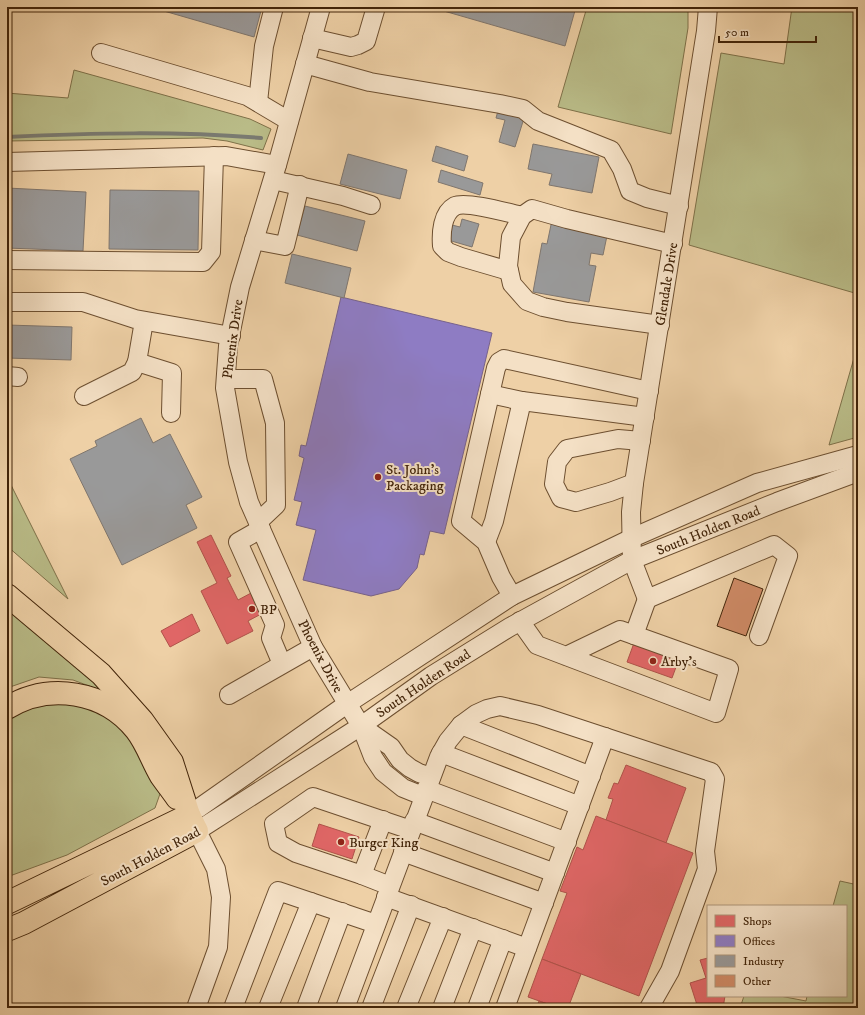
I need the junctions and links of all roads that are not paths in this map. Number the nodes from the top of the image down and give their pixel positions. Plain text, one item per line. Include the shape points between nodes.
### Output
1 (274, 7) edge
2 (321, 7) edge
3 (376, 7) edge
4 (708, 7) edge
5 (312, 38) junction
6 (101, 53) dead end
7 (305, 64) junction
8 (258, 102) junction
9 (289, 121) junction
10 (214, 156) junction
11 (7, 162) edge
12 (275, 172) junction
13 (300, 185) junction
14 (371, 205) dead end
15 (679, 206) junction
16 (522, 216) junction
17 (254, 240) junction
18 (673, 244) junction
19 (7, 260) edge
20 (509, 271) junction
21 (7, 302) edge
22 (144, 321) junction
23 (660, 325) junction
24 (230, 336) junction
25 (137, 362) junction
26 (226, 379) junction
27 (649, 391) junction
28 (490, 394) junction
29 (84, 396) dead end
30 (522, 401) junction
31 (171, 413) dead end
32 (645, 417) junction
33 (641, 441) junction
34 (858, 455) edge
35 (858, 472) edge
36 (634, 483) junction
37 (259, 525) junction
38 (632, 538) junction
39 (486, 542) junction
40 (632, 560) junction
41 (275, 561) junction
42 (252, 575) junction
43 (7, 595) edge
44 (512, 596) junction
45 (648, 599) junction
46 (296, 610) junction
47 (273, 622) junction
48 (520, 622) junction
49 (634, 635) junction
50 (759, 636) dead end
51 (313, 647) junction
52 (566, 656) junction
53 (282, 664) junction
54 (229, 695) dead end
55 (347, 704) junction
56 (7, 708) edge
57 (461, 725) junction
58 (361, 726) junction
59 (605, 737) junction
60 (441, 753) junction
61 (591, 776) junction
62 (427, 787) junction
63 (580, 806) junction
64 (383, 820) junction
65 (193, 823) junction
66 (413, 826) junction
67 (567, 842) junction
68 (403, 852) junction
69 (555, 873) junction
70 (362, 875) junction
71 (388, 891) junction
72 (13, 900) edge
73 (311, 902) junction
74 (544, 903) junction
75 (411, 905) junction
76 (342, 912) junction
77 (443, 917) junction
78 (376, 924) junction
79 (16, 927) edge
80 (472, 928) junction
81 (503, 939) junction
82 (527, 948) junction
83 (196, 1008) edge
84 (233, 1008) edge
85 (268, 1008) edge
86 (306, 1008) edge
87 (345, 1008) edge
88 (371, 1008) edge
89 (406, 1008) edge
90 (442, 1008) edge
91 (477, 1008) edge
92 (505, 1008) edge
93 (649, 1008) edge

1 - 8 street via 264,46
2 - 5 street, Phoenix Drive
3 - 5 street via 366,41 358,46 351,47
4 - 15 street, Glendale Drive
5 - 7 street, Phoenix Drive
6 - 8 street via 247,96
7 - 9 street, Phoenix Drive
7 - 15 street via 370,82 523,109 538,121 611,150 630,191
8 - 9 street
9 - 12 street, Phoenix Drive
10 - 11 street
10 - 12 street via 226,156
10 - 19 street via 211,252 203,262
12 - 13 street
12 - 17 street, Phoenix Drive
13 - 14 street
13 - 17 street via 284,246
15 - 18 street, Glendale Drive
16 - 18 street via 532,209
16 - 20 street via 511,237
16 - 20 street via 469,205 454,206 447,214 441,235 442,246 448,252
17 - 24 street, Phoenix Drive via 240,287
18 - 23 street, Glendale Drive
20 - 23 street via 512,284 528,302 543,308
21 - 22 street via 83,302
22 - 24 street
22 - 25 street
23 - 27 street, Glendale Drive
24 - 26 street, Phoenix Drive
25 - 29 street via 132,372
25 - 31 street via 172,373
26 - 37 street, Phoenix Drive via 225,388 238,462 249,502
26 - 37 street via 263,380 275,423 276,505
27 - 28 street via 504,359 496,368
27 - 32 street, Glendale Drive
28 - 30 street
28 - 39 street via 461,520
30 - 32 street
30 - 39 street via 494,521
32 - 33 street, Glendale Drive
33 - 36 street, Glendale Drive
33 - 36 street via 618,439 566,449 557,462 554,484 561,498 576,502
34 - 38 street, South Holden Road via 757,483
35 - 40 street, South Holden Road
36 - 38 street, Glendale Drive
37 - 41 street, Phoenix Drive
37 - 42 street via 238,542
38 - 40 street, Glendale Drive
38 - 44 street, South Holden Road
39 - 44 street
40 - 45 street
40 - 48 street, South Holden Road
41 - 42 street
41 - 46 street, Phoenix Drive
42 - 47 street
43 - 65 main road via 101,674 142,720 172,762
44 - 55 street, South Holden Road
45 - 49 street
45 - 50 street via 774,545 788,556
46 - 47 street
46 - 51 street, Phoenix Drive
47 - 53 street via 275,625 271,638
48 - 52 street via 537,645
48 - 58 street, South Holden Road via 431,676
49 - 52 street via 620,630
49 - 52 street via 730,669 716,713
51 - 53 street
51 - 55 street, Phoenix Drive
53 - 54 street
55 - 58 street, Phoenix Drive
55 - 65 street, South Holden Road
56 - 65 main road via 19,700 50,693 68,693 100,702 122,716 136,731 161,776
57 - 59 street via 476,714 500,706
57 - 60 street
57 - 61 street
58 - 62 street, Phoenix Drive via 373,757 383,772 403,788
58 - 65 street, South Holden Road
59 - 61 street
59 - 93 street via 711,772 715,779 705,851 707,870 670,971
60 - 62 street
60 - 63 street
61 - 63 street
62 - 66 street
62 - 67 street, Phoenix Drive
63 - 67 street
64 - 66 street
64 - 70 street
64 - 70 street via 314,797 274,824 278,843 296,853
65 - 72 main road, South Holden Road
65 - 79 main road, South Holden Road
65 - 83 street via 216,869 221,897 218,947
66 - 68 street
66 - 69 street
67 - 69 street
68 - 71 street
68 - 74 street
69 - 74 street
70 - 71 street
71 - 75 street
71 - 78 street
73 - 76 street
73 - 84 street via 278,891
73 - 85 street
74 - 82 street
75 - 77 street
75 - 88 street
76 - 78 street
76 - 86 street
77 - 80 street
77 - 89 street
78 - 87 street
80 - 81 street
80 - 90 street
81 - 82 street
81 - 91 street
82 - 92 street

